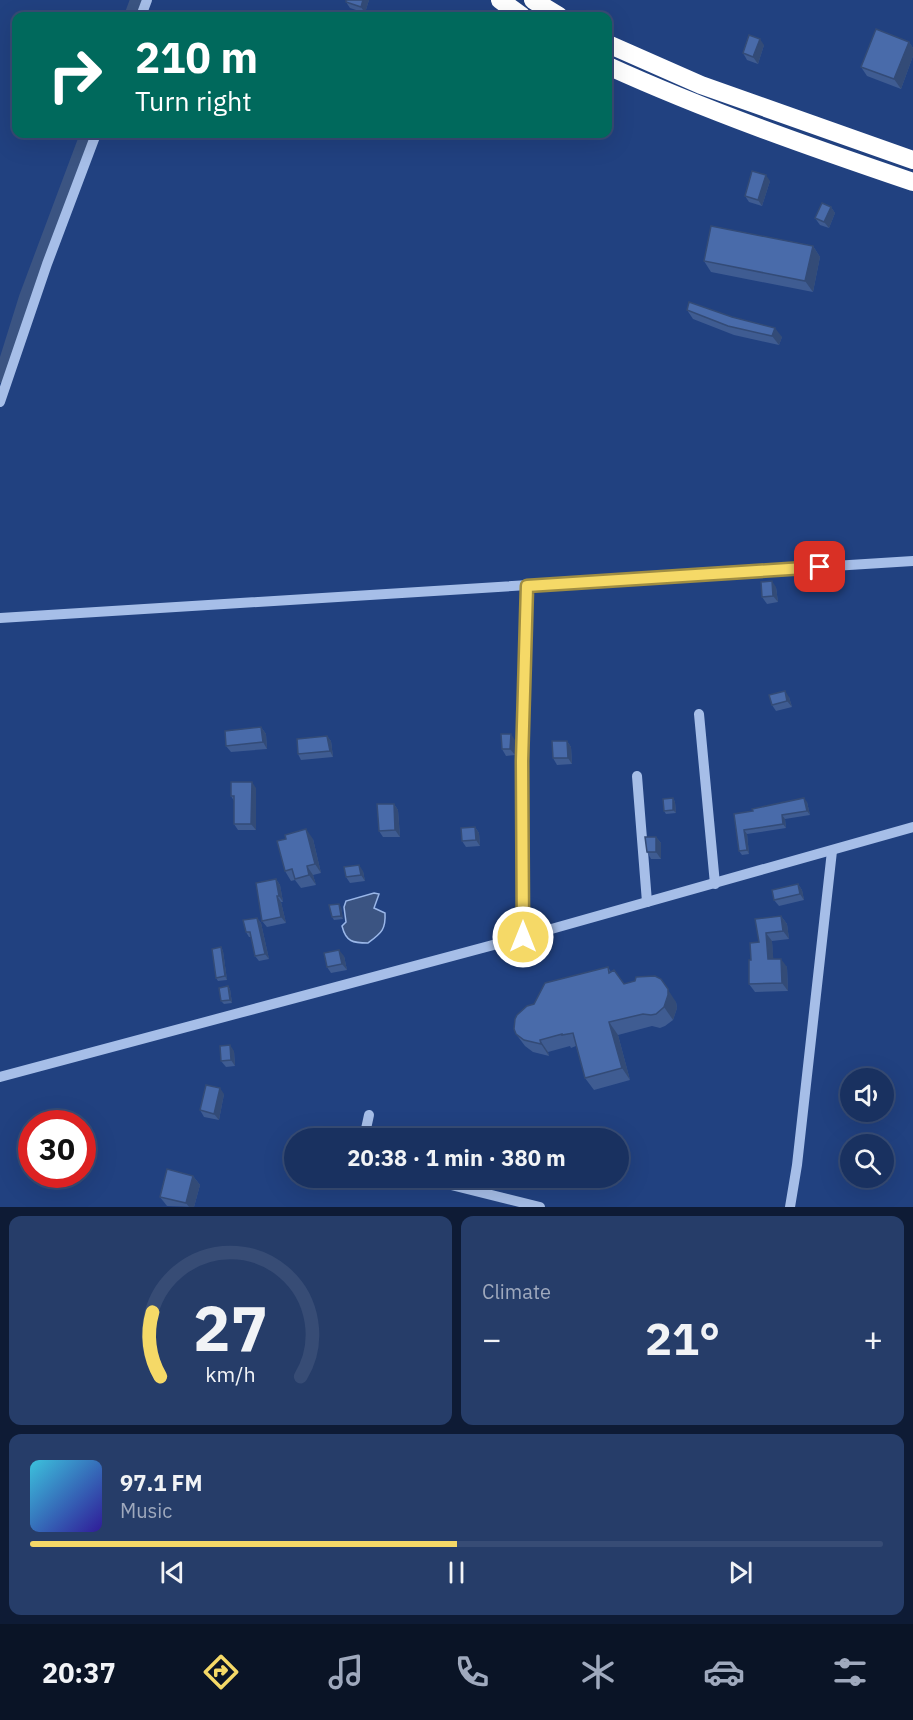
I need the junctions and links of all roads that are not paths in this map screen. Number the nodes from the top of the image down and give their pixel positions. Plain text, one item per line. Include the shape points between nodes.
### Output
1 (500, 0) edge
2 (533, 0) edge
3 (516, 12) edge
4 (553, 12) edge
5 (612, 46) edge
6 (612, 68) edge
7 (94, 138) edge
8 (913, 160) edge
9 (913, 182) edge
10 (0, 402) edge
11 (913, 561) edge
12 (527, 586) junction
13 (0, 618) edge
14 (699, 714) dead end
15 (637, 776) dead end
16 (913, 827) edge
17 (832, 851) junction
18 (715, 884) junction
19 (647, 902) junction
20 (523, 937) junction
21 (0, 1077) edge
22 (369, 1115) dead end
23 (366, 1128) edge
24 (463, 1188) edge
25 (540, 1207) edge
26 (790, 1207) edge

1 - 3 highway
2 - 4 highway
5 - 8 highway via 701,85
6 - 9 highway via 714,111
7 - 10 street
11 - 12 street
12 - 13 street
12 - 20 street via 522,761
14 - 18 street
15 - 19 street
16 - 17 street
17 - 18 street
17 - 26 street
18 - 19 street
19 - 20 street
20 - 21 street
22 - 23 street
24 - 25 street

